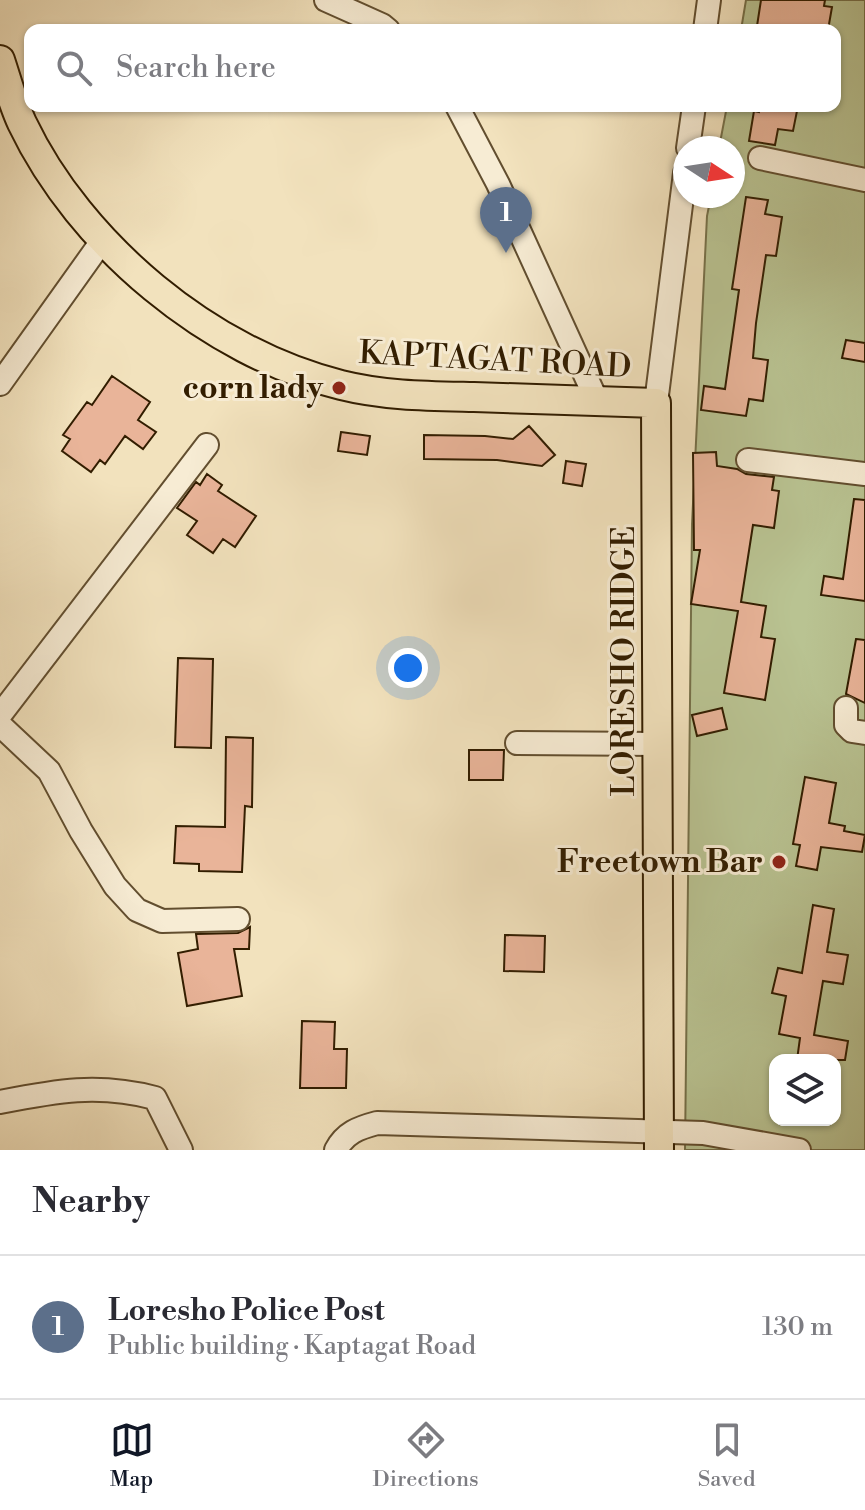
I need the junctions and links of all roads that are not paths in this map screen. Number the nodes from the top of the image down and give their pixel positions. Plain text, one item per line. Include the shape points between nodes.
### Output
1 (326, 0) edge
2 (709, 0) edge
3 (380, 24) edge
4 (706, 24) edge
5 (0, 60) edge
6 (460, 112) edge
7 (693, 112) edge
8 (690, 136) edge
9 (760, 158) dead end
10 (865, 180) edge
11 (681, 208) edge
12 (102, 241) junction
13 (0, 384) edge
14 (597, 401) junction
15 (656, 403) junction
16 (207, 445) dead end
17 (748, 460) dead end
18 (865, 474) edge
19 (846, 708) dead end
20 (0, 715) edge
21 (0, 725) edge
22 (865, 733) edge
23 (517, 743) dead end
24 (658, 744) junction
25 (238, 919) dead end
26 (0, 1102) edge
27 (659, 1142) edge
28 (181, 1150) edge
29 (336, 1150) edge
30 (799, 1150) edge

1 - 3 street
2 - 4 street
5 - 12 main road, KAPTAGAT ROAD via 21,122 52,177
6 - 14 street
7 - 8 street
9 - 10 street
11 - 15 street, LORESHO RIDGE
12 - 13 street
12 - 14 main road, KAPTAGAT ROAD via 223,337 284,367 390,394
14 - 15 main road, KAPTAGAT ROAD
15 - 24 main road, LORESHO RIDGE
16 - 20 street
17 - 18 street
19 - 22 street via 846,725
21 - 25 street via 49,771 108,875 137,910 162,921
23 - 24 street
24 - 27 main road, LORESHO RIDGE
26 - 28 street via 72,1088 155,1098
27 - 29 street via 377,1123 342,1138
27 - 30 street via 703,1133

